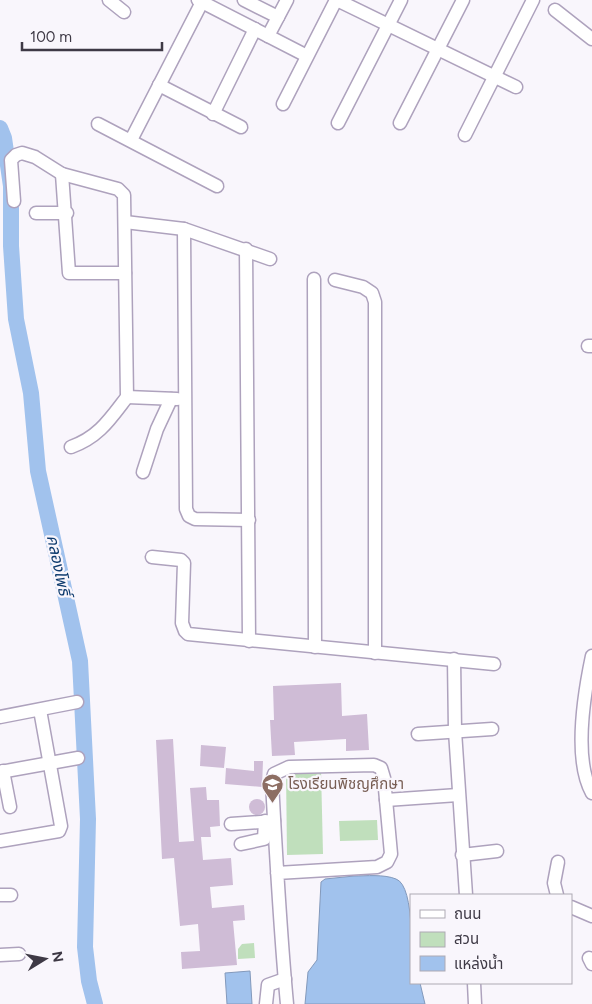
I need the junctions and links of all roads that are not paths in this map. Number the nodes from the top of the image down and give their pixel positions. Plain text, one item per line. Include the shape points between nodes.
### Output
1 (109, 0) edge
2 (244, 0) edge
3 (287, 0) edge
4 (336, 0) edge
5 (401, 0) edge
6 (464, 0) edge
7 (533, 0) edge
8 (200, 1) edge
9 (555, 10) dead end
10 (124, 12) dead end
11 (278, 17) junction
12 (388, 25) junction
13 (255, 30) junction
14 (268, 36) junction
15 (592, 38) edge
16 (438, 48) junction
17 (307, 56) junction
18 (494, 76) junction
19 (159, 85) junction
20 (516, 87) dead end
21 (283, 104) dead end
22 (214, 114) junction
23 (338, 123) dead end
24 (400, 123) dead end
25 (98, 124) dead end
26 (241, 127) dead end
27 (464, 135) dead end
28 (131, 140) junction
29 (62, 174) junction
30 (217, 186) dead end
31 (14, 202) dead end
32 (36, 213) dead end
33 (67, 214) junction
34 (125, 222) junction
35 (184, 229) junction
36 (246, 249) junction
37 (270, 259) dead end
38 (125, 273) junction
39 (314, 279) dead end
40 (335, 280) dead end
41 (127, 397) junction
42 (171, 398) junction
43 (186, 399) junction
44 (71, 447) dead end
45 (143, 472) dead end
46 (249, 520) junction
47 (152, 557) dead end
48 (249, 641) junction
49 (315, 648) junction
50 (375, 653) junction
51 (592, 659) edge
52 (454, 660) junction
53 (494, 664) dead end
54 (77, 702) dead end
55 (40, 710) junction
56 (0, 716) edge
57 (492, 729) dead end
58 (455, 731) junction
59 (418, 734) dead end
60 (78, 758) dead end
61 (49, 763) junction
62 (2, 771) edge
63 (592, 793) edge
64 (458, 795) junction
65 (386, 800) junction
66 (10, 808) dead end
67 (269, 821) junction
68 (231, 824) dead end
69 (0, 841) edge
70 (241, 844) dead end
71 (497, 851) dead end
72 (462, 855) junction
73 (558, 862) dead end
74 (277, 873) junction
75 (466, 894) edge
76 (557, 894) edge
77 (572, 907) edge
78 (592, 916) edge
79 (19, 954) dead end
80 (0, 955) edge
81 (285, 979) junction
82 (474, 984) edge
83 (266, 1004) edge
84 (287, 1004) edge
85 (475, 1004) edge

1 - 10 street
2 - 11 street
3 - 11 street
4 - 12 street
4 - 17 street
5 - 12 street
6 - 16 street
7 - 18 street
8 - 13 street
8 - 19 street
9 - 15 street
11 - 14 street
12 - 16 street
12 - 23 street
13 - 14 street
13 - 22 street
14 - 17 street
16 - 18 street
16 - 24 street
17 - 21 street
18 - 20 street
18 - 27 street
19 - 22 street
19 - 28 street
22 - 26 street
25 - 28 street
28 - 30 street
29 - 31 street via 36,157 22,153 16,155 11,160
29 - 33 street
29 - 34 street via 121,191
32 - 33 street
33 - 38 street via 69,273
34 - 35 street
34 - 38 street
35 - 36 street
35 - 43 street
36 - 37 street
36 - 46 street
38 - 41 street
39 - 49 street
40 - 50 street via 363,287 372,293 375,302
41 - 42 street
41 - 44 street via 96,435
42 - 43 street
42 - 45 street
43 - 46 street via 186,509 189,516 195,519
46 - 48 street
47 - 48 street via 184,562 184,631
48 - 49 street
49 - 50 street
50 - 52 street
51 - 63 street via 581,755 585,780
52 - 53 street
52 - 58 street
54 - 55 street
55 - 56 street
55 - 61 street
57 - 58 street
58 - 59 street
58 - 64 street
60 - 61 street
61 - 62 street
61 - 69 street via 60,831
62 - 66 street
64 - 65 street
64 - 72 street
65 - 67 street via 381,768 374,765 289,767 274,774
65 - 74 street via 391,854 387,862 377,867
67 - 68 street
67 - 70 street via 264,840
67 - 74 street
71 - 72 street
72 - 75 street
73 - 76 street via 554,883
74 - 81 street
77 - 78 street
79 - 80 street
81 - 83 street via 268,985
81 - 84 street
82 - 85 street

